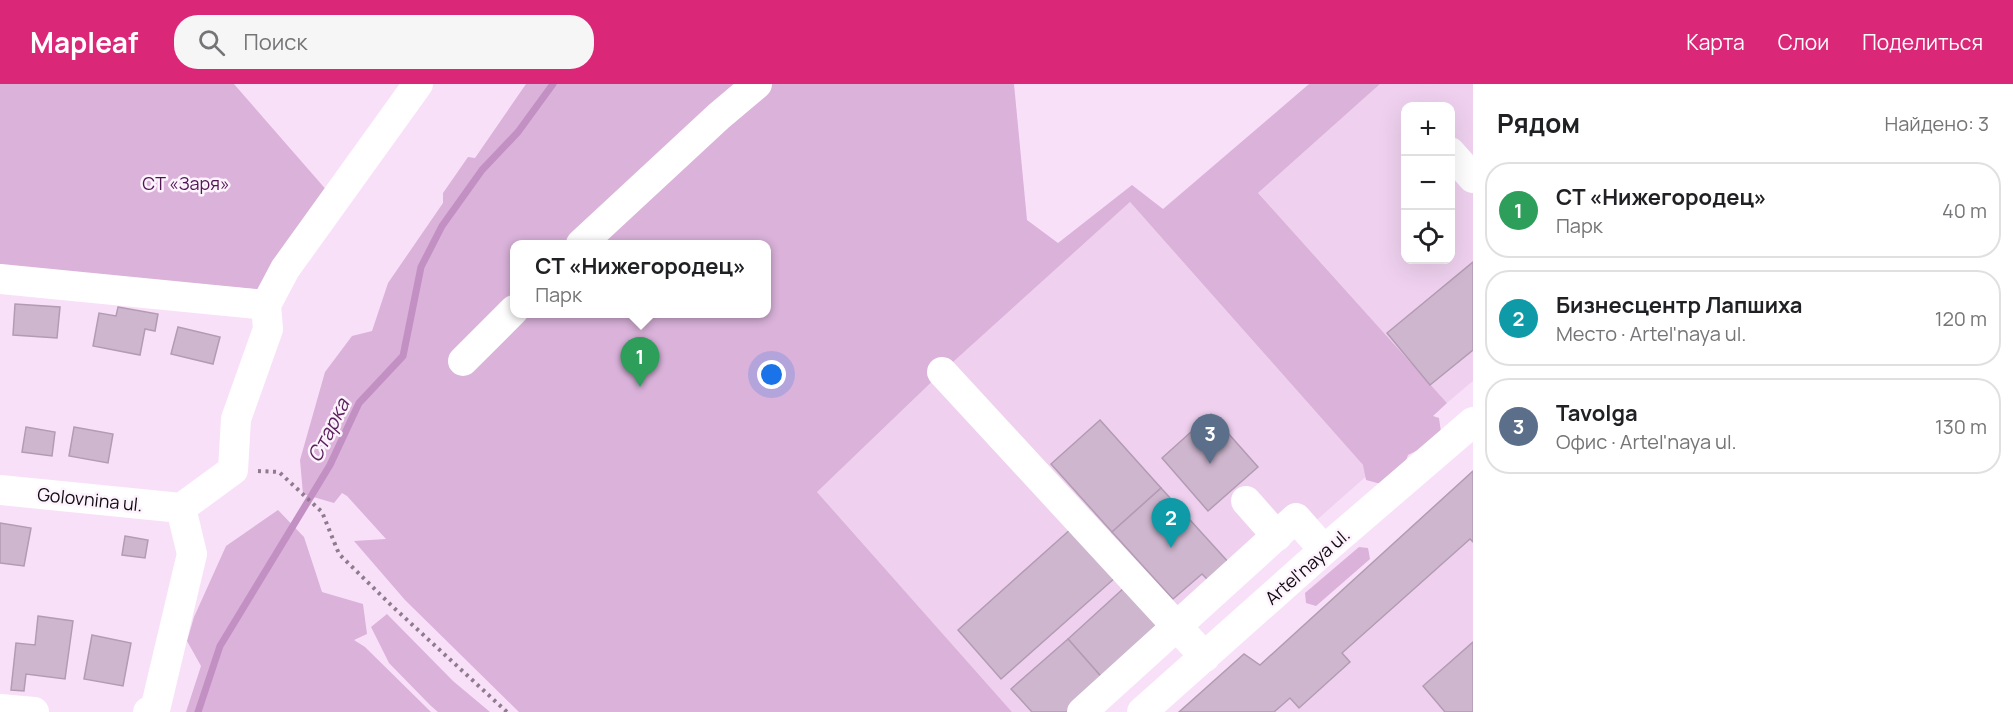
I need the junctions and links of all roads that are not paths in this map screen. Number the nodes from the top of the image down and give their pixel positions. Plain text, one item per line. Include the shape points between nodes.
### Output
1 (418, 84) edge
2 (758, 84) edge
3 (1454, 156) edge
4 (1473, 178) edge
5 (585, 240) edge
6 (0, 279) edge
7 (266, 305) junction
8 (510, 314) edge
9 (463, 361) dead end
10 (942, 372) dead end
11 (1473, 422) edge
12 (0, 490) edge
13 (1246, 501) dead end
14 (181, 508) junction
15 (1277, 536) junction
16 (1324, 550) junction
17 (1176, 626) junction
18 (1204, 657) junction
19 (0, 709) edge
20 (34, 712) edge
21 (148, 712) edge
22 (1082, 712) edge
23 (1142, 712) edge

1 - 7 street via 285,269
2 - 5 street via 718,116
3 - 4 street
6 - 7 street
7 - 14 street via 268,329 236,418 233,470
8 - 9 street
10 - 17 street
11 - 16 street, Artel'naya ul.
12 - 14 street, Golovnina ul.
13 - 15 street
14 - 21 street via 192,554 155,710
15 - 16 street via 1296,518
15 - 17 street
16 - 18 street, Artel'naya ul.
17 - 18 street
17 - 22 street
18 - 23 street, Artel'naya ul.
19 - 20 street

